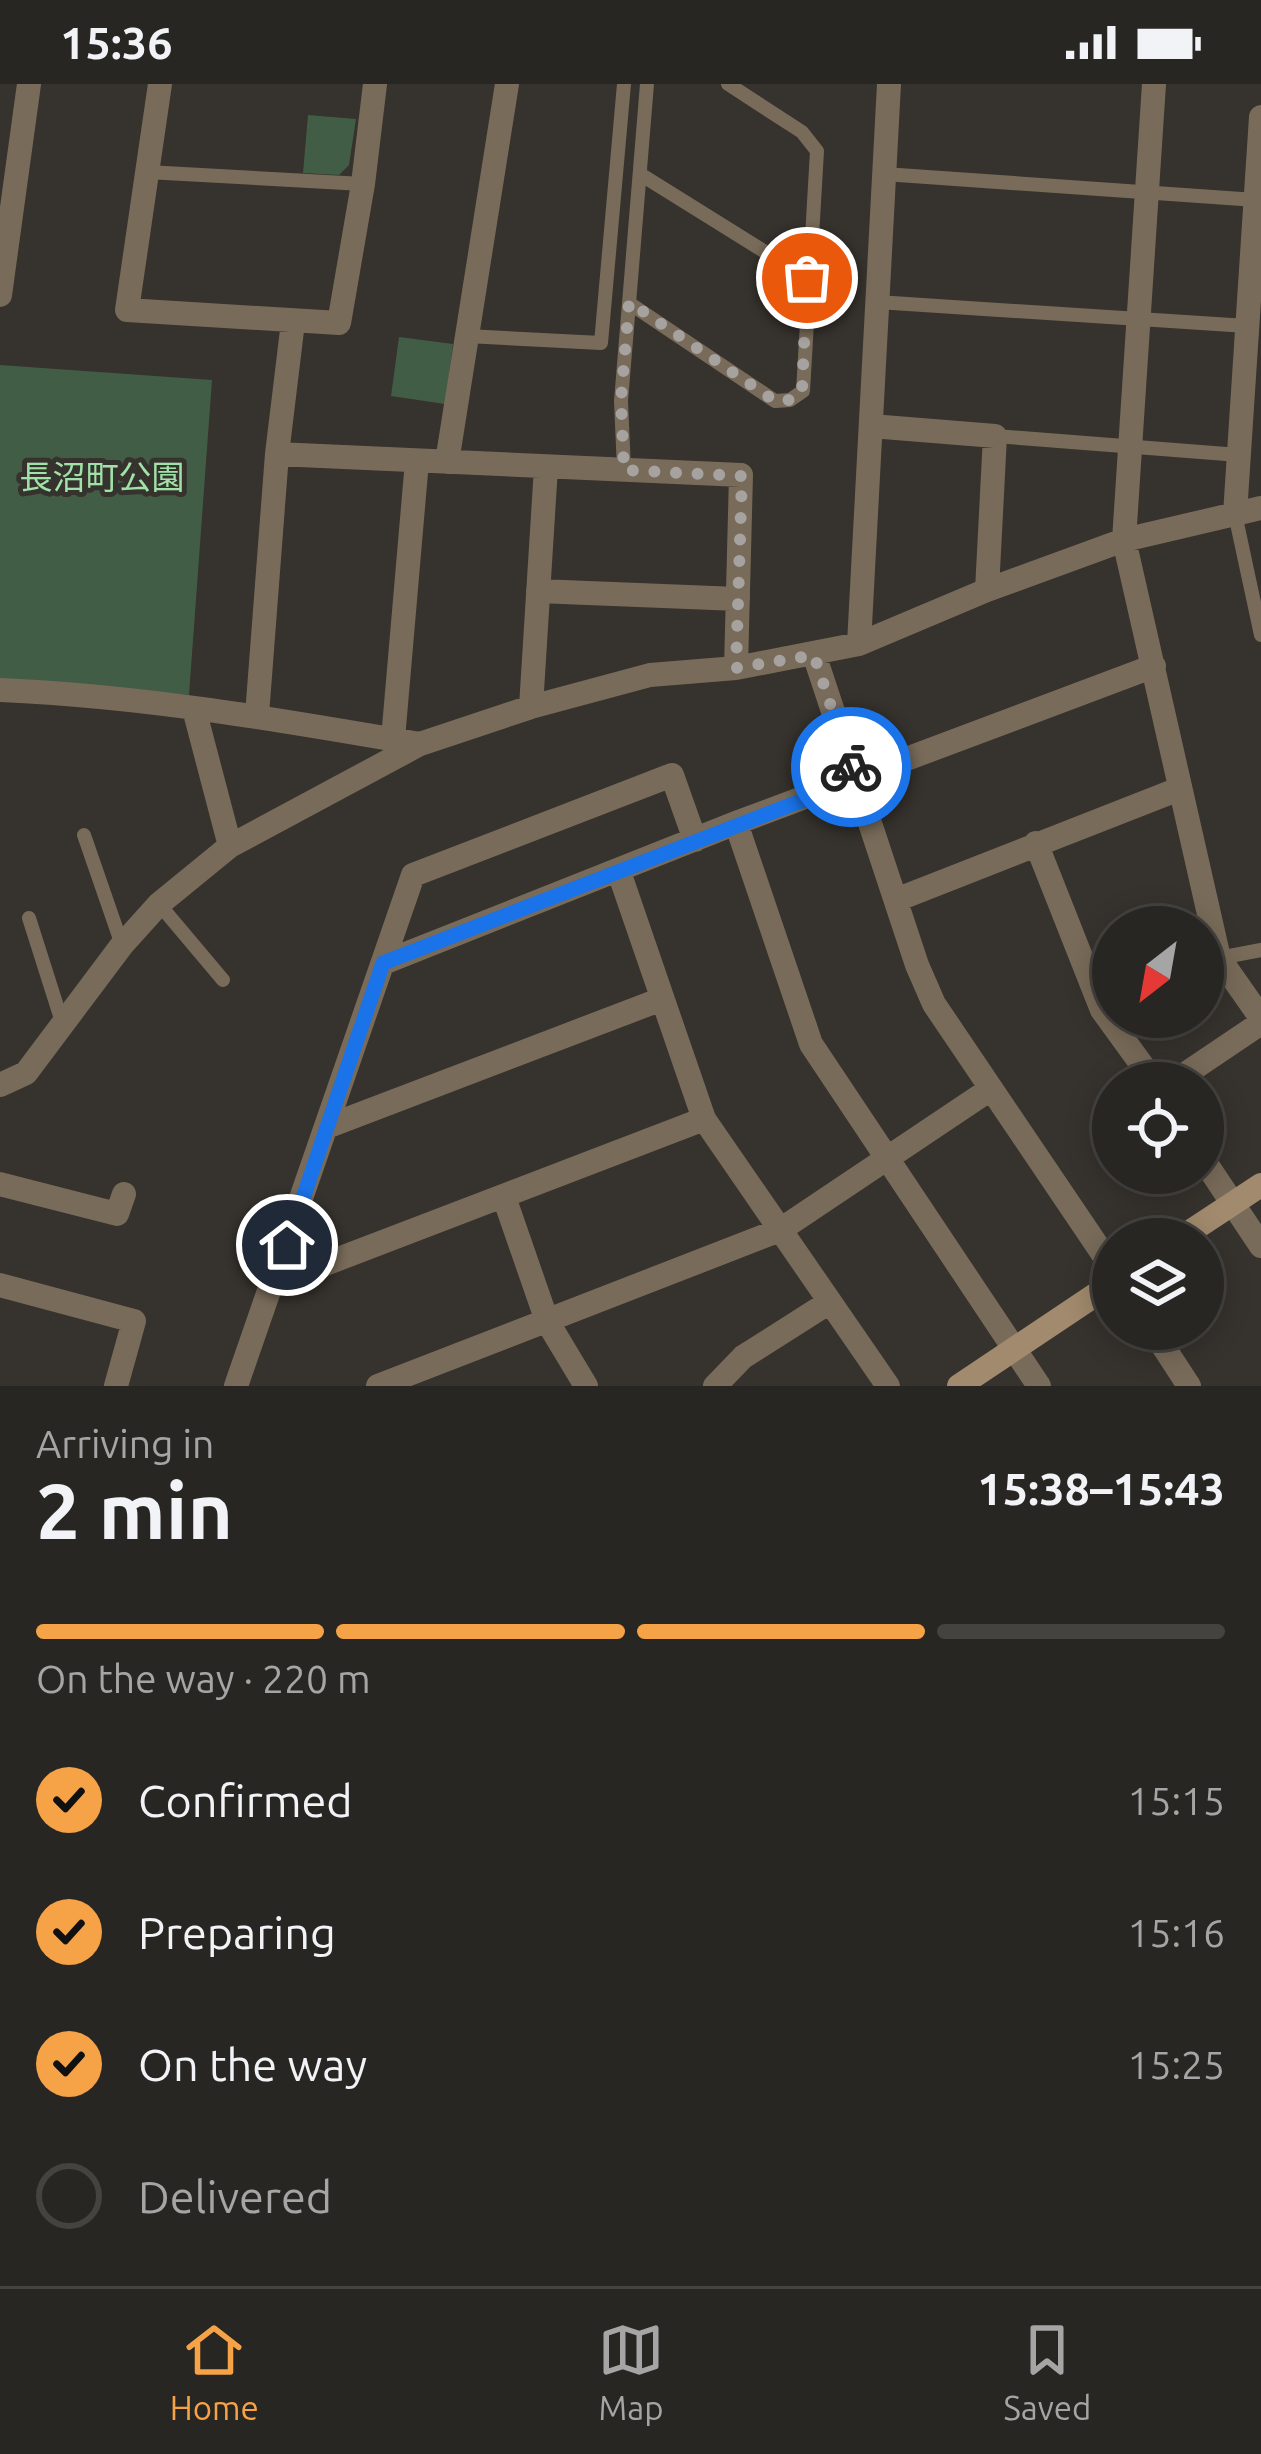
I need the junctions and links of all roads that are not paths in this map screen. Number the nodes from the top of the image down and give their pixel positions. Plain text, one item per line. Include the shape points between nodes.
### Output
1 (29, 84) edge
2 (160, 84) edge
3 (375, 84) edge
4 (507, 84) edge
5 (624, 84) edge
6 (647, 84) edge
7 (728, 84) edge
8 (889, 84) edge
9 (1154, 84) edge
10 (1261, 116) edge
11 (147, 172) junction
12 (640, 174) junction
13 (884, 174) junction
14 (363, 184) junction
15 (1147, 192) junction
16 (1256, 200) junction
17 (807, 278) junction
18 (0, 295) edge
19 (629, 302) junction
20 (877, 302) junction
21 (1138, 319) junction
22 (292, 322) junction
23 (1247, 326) junction
24 (467, 336) junction
25 (871, 426) junction
26 (995, 436) junction
27 (1130, 446) junction
28 (277, 454) junction
29 (1239, 455) junction
30 (417, 460) junction
31 (447, 462) junction
32 (546, 466) junction
33 (624, 470) junction
34 (1261, 508) edge
35 (1235, 514) junction
36 (1124, 540) junction
37 (987, 590) junction
38 (538, 591) junction
39 (738, 598) junction
40 (1261, 634) edge
41 (859, 644) junction
42 (814, 655) junction
43 (1154, 666) junction
44 (736, 668) junction
45 (0, 690) edge
46 (531, 707) junction
47 (194, 709) junction
48 (257, 715) junction
49 (393, 739) junction
50 (420, 744) junction
51 (855, 780) junction
52 (1179, 789) junction
53 (736, 823) junction
54 (84, 835) dead end
55 (695, 840) junction
56 (1036, 842) junction
57 (230, 846) junction
58 (619, 872) junction
59 (896, 900) junction
60 (159, 904) junction
61 (1207, 906) edge
62 (29, 919) dead end
63 (122, 945) junction
64 (1261, 950) edge
65 (1224, 957) edge
66 (383, 963) junction
67 (1224, 965) edge
68 (223, 980) dead end
69 (662, 999) junction
70 (1261, 1020) edge
71 (64, 1027) junction
72 (1140, 1062) edge
73 (1202, 1062) edge
74 (0, 1085) edge
75 (989, 1090) junction
76 (704, 1119) junction
77 (329, 1126) junction
78 (886, 1159) junction
79 (0, 1184) edge
80 (1261, 1185) edge
81 (1224, 1192) edge
82 (124, 1194) dead end
83 (504, 1196) junction
84 (1232, 1204) junction
85 (1211, 1218) edge
86 (780, 1231) junction
87 (1092, 1239) edge
88 (1261, 1246) edge
89 (273, 1284) junction
90 (0, 1285) edge
91 (1092, 1297) edge
92 (829, 1303) junction
93 (548, 1321) junction
94 (1016, 1349) junction
95 (1166, 1350) edge
96 (116, 1386) edge
97 (236, 1386) edge
98 (378, 1386) edge
99 (586, 1386) edge
100 (715, 1386) edge
101 (888, 1386) edge
102 (959, 1386) edge
103 (1039, 1386) edge
104 (1189, 1386) edge

1 - 18 street
2 - 11 street
3 - 14 street
4 - 24 street
5 - 24 lane via 602,343
6 - 12 lane
7 - 17 lane via 802,132 817,151
8 - 13 street
9 - 15 street
10 - 16 street
11 - 14 lane
11 - 22 street via 127,310
12 - 17 lane
12 - 19 lane
13 - 15 lane
13 - 20 street
14 - 22 street via 339,323
15 - 16 lane
15 - 21 street
16 - 23 street
17 - 19 lane via 802,391 790,400 775,401
19 - 33 lane
20 - 21 lane
20 - 25 street
21 - 23 lane
21 - 27 street
22 - 28 street
23 - 29 street
24 - 31 street
25 - 26 street
25 - 41 street
26 - 27 lane
26 - 37 street
27 - 29 lane
27 - 36 street
28 - 30 street
28 - 48 street
29 - 35 street
30 - 31 street
30 - 49 street
31 - 32 street
32 - 33 street
32 - 38 street
33 - 39 street via 742,476
34 - 35 street
35 - 36 street
35 - 40 lane
36 - 37 street
36 - 43 street
37 - 41 street
38 - 39 street
38 - 46 street
39 - 44 street
41 - 42 street
42 - 44 street
42 - 51 street
43 - 51 street
43 - 52 street
44 - 46 street via 650,675
45 - 47 street
46 - 50 street
47 - 48 street
47 - 57 street
48 - 49 street
49 - 50 street
50 - 57 street
51 - 53 street
51 - 59 street
52 - 56 street
52 - 61 street
53 - 55 street
53 - 78 street via 811,1044
54 - 63 lane
55 - 58 street
55 - 66 street via 672,775 413,875
56 - 59 street
56 - 72 street via 1102,1010
57 - 60 street
58 - 66 street
58 - 69 street
59 - 75 street via 934,1004
60 - 63 street
60 - 68 lane
62 - 71 lane
63 - 71 street
64 - 65 lane
66 - 77 street
67 - 70 street
69 - 76 street
69 - 77 street
70 - 73 street
71 - 74 street via 26,1073
75 - 78 street
75 - 87 street
76 - 83 street
76 - 86 street
77 - 89 street
78 - 86 street
78 - 94 street
79 - 82 street via 117,1214
80 - 84 street
81 - 84 street
83 - 89 street
83 - 93 street
84 - 85 street
84 - 88 street
86 - 92 street
86 - 93 street
89 - 97 street
90 - 96 street via 134,1322
91 - 94 street
92 - 100 street via 743,1357
92 - 101 street
93 - 98 street
93 - 99 street
94 - 102 street
94 - 103 street
95 - 104 street

